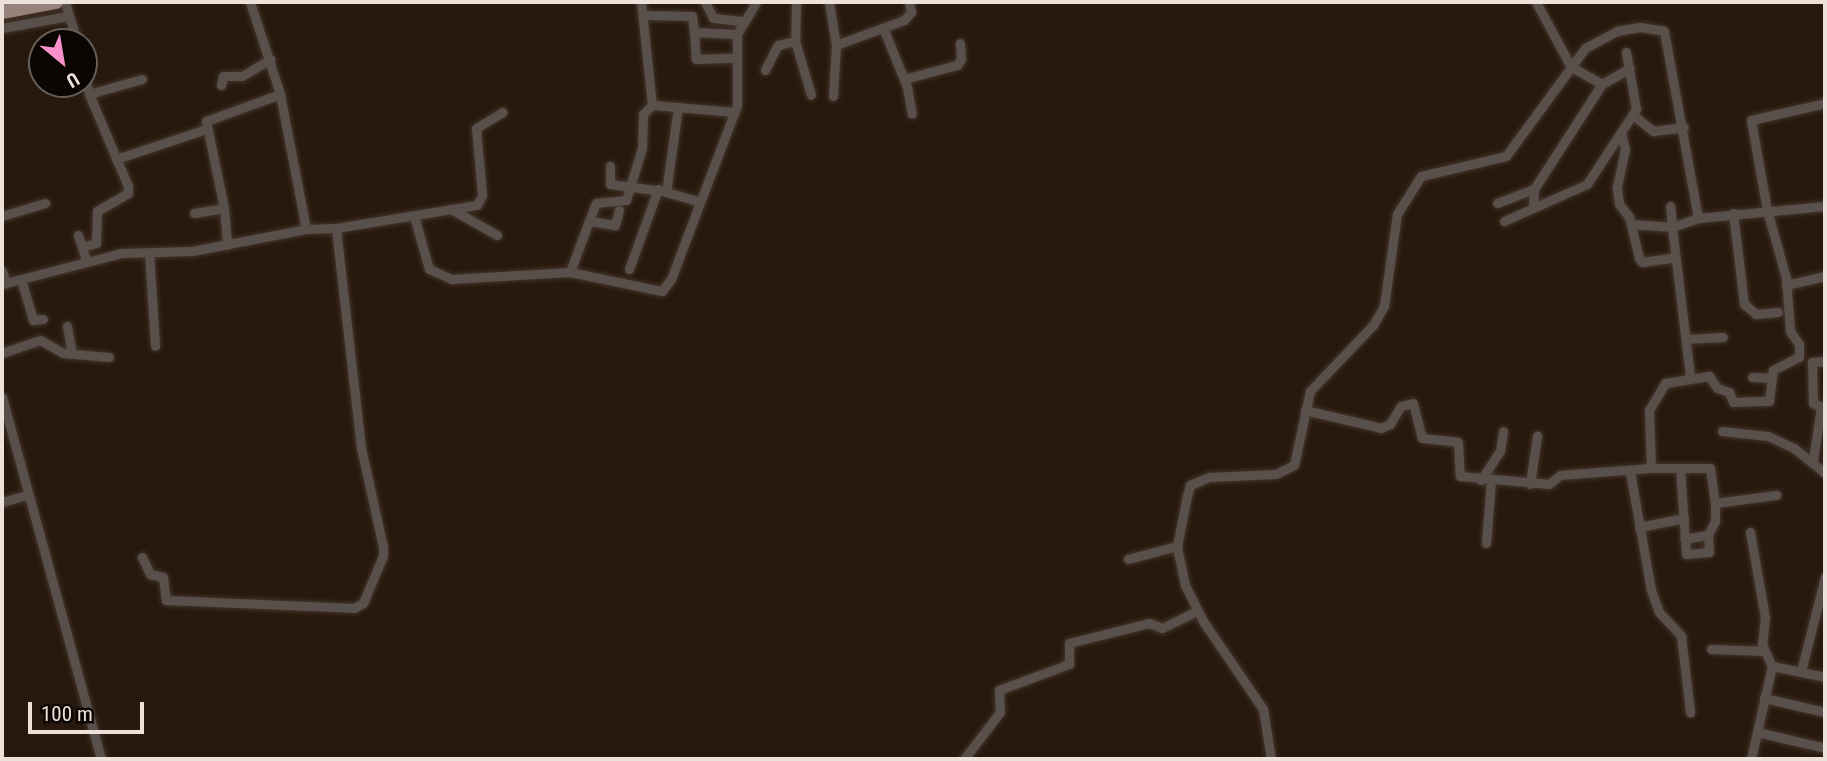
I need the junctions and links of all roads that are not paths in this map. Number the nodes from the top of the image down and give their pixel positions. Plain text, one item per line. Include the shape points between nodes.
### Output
1 (56, 2) edge
2 (65, 2) edge
3 (250, 2) edge
4 (642, 2) edge
5 (705, 2) edge
6 (756, 2) edge
7 (796, 2) edge
8 (829, 2) edge
9 (909, 2) edge
10 (1536, 2) edge
11 (2, 12) edge
12 (644, 15) junction
13 (68, 16) junction
14 (744, 21) junction
15 (2, 28) edge
16 (72, 28) edge
17 (884, 30) junction
18 (694, 32) junction
19 (737, 34) junction
20 (795, 41) junction
21 (960, 43) dead end
22 (836, 45) junction
23 (1626, 52) dead end
24 (734, 58) junction
25 (270, 60) junction
26 (1571, 67) junction
27 (1630, 68) junction
28 (765, 70) dead end
29 (142, 79) dead end
30 (904, 79) junction
31 (1602, 84) junction
32 (221, 85) dead end
33 (98, 91) edge
34 (280, 94) junction
35 (811, 95) dead end
36 (833, 96) dead end
37 (91, 98) edge
38 (1825, 103) edge
39 (652, 105) junction
40 (678, 107) junction
41 (503, 112) dead end
42 (735, 112) junction
43 (912, 114) dead end
44 (1633, 115) junction
45 (1684, 127) junction
46 (206, 129) junction
47 (1621, 133) junction
48 (116, 159) junction
49 (610, 166) dead end
50 (632, 183) junction
51 (1534, 189) junction
52 (662, 191) junction
53 (700, 202) junction
54 (45, 203) dead end
55 (1497, 203) dead end
56 (1670, 206) dead end
57 (1825, 206) edge
58 (1533, 207) junction
59 (224, 208) junction
60 (451, 209) junction
61 (619, 210) dead end
62 (1767, 210) junction
63 (194, 213) dead end
64 (1733, 213) junction
65 (2, 216) edge
66 (414, 216) junction
67 (1698, 218) junction
68 (589, 220) junction
69 (1504, 220) dead end
70 (1631, 224) junction
71 (1672, 227) junction
72 (336, 228) junction
73 (306, 229) junction
74 (78, 235) dead end
75 (497, 236) dead end
76 (226, 245) junction
77 (82, 247) junction
78 (149, 252) junction
79 (1676, 257) junction
80 (87, 262) junction
81 (629, 269) dead end
82 (2, 271) edge
83 (570, 272) junction
84 (1825, 276) edge
85 (21, 279) junction
86 (4, 284) edge
87 (1786, 285) junction
88 (1778, 312) dead end
89 (44, 319) dead end
90 (67, 326) dead end
91 (1723, 337) dead end
92 (1686, 339) junction
93 (155, 346) dead end
94 (2, 353) edge
95 (72, 353) junction
96 (109, 357) dead end
97 (1825, 361) edge
98 (1690, 376) junction
99 (1752, 377) dead end
100 (1772, 378) junction
101 (2, 397) edge
102 (1823, 408) edge
103 (1306, 410) junction
104 (1503, 431) dead end
105 (1722, 431) dead end
106 (1537, 436) dead end
107 (1812, 460) junction
108 (1651, 468) junction
109 (1680, 468) junction
110 (1630, 472) junction
111 (1825, 473) edge
112 (1486, 481) junction
113 (1530, 484) junction
114 (26, 495) junction
115 (1776, 495) dead end
116 (2, 502) edge
117 (1715, 503) junction
118 (1684, 518) junction
119 (1639, 527) junction
120 (1750, 532) dead end
121 (1708, 535) junction
122 (1684, 538) junction
123 (1486, 543) dead end
124 (1177, 546) junction
125 (142, 557) dead end
126 (1128, 559) dead end
127 (1825, 577) edge
128 (1197, 611) junction
129 (1711, 649) dead end
130 (1764, 651) junction
131 (1772, 666) junction
132 (1801, 671) junction
133 (1825, 677) edge
134 (1764, 698) junction
135 (1690, 712) dead end
136 (1825, 712) edge
137 (1757, 732) junction
138 (1825, 748) edge
139 (1750, 758) edge
140 (101, 759) edge
141 (964, 759) edge
142 (1271, 759) edge

1 - 11 main road
2 - 13 street
3 - 25 street
4 - 12 street
5 - 14 street via 713,18
6 - 14 street
7 - 20 street
8 - 22 street
9 - 17 street via 909,16
10 - 26 street
12 - 18 street via 692,16
12 - 39 street
13 - 15 street
13 - 16 street
14 - 19 street
17 - 22 street
17 - 30 street
18 - 19 street
18 - 24 street via 696,59
19 - 24 street
20 - 28 street via 778,46
20 - 35 street
21 - 30 street via 957,65
22 - 36 street
23 - 27 street
24 - 42 street
25 - 32 street via 242,76 223,76
25 - 34 street
26 - 31 street
26 - 45 street via 1585,48 1617,31 1640,27 1664,31
26 - 103 street via 1506,156 1432,170 1410,188 1396,220 1390,292 1384,306 1373,325 1310,391
27 - 31 street
27 - 44 street via 1637,106
29 - 33 street
30 - 43 street
31 - 51 street
34 - 46 street via 208,121
34 - 73 street
37 - 48 street
38 - 62 street via 1751,120
39 - 40 street
39 - 50 street via 643,114 642,148
40 - 42 street
40 - 52 street
41 - 60 street via 476,128 481,201
42 - 53 street
44 - 45 street via 1653,131
44 - 47 street
45 - 67 street
46 - 48 street
46 - 59 street via 225,196
47 - 58 street via 1584,187
47 - 70 street via 1625,149 1617,188 1619,204
48 - 77 street via 128,193 97,211 96,243
49 - 50 street via 610,184
50 - 52 street
50 - 68 street via 625,201 596,203
51 - 55 street
51 - 58 street
52 - 53 street
52 - 81 street
53 - 83 street via 671,279 662,291
54 - 65 street
56 - 71 street
57 - 62 street
58 - 69 street
59 - 63 street
59 - 76 street
60 - 66 street
60 - 75 street
61 - 68 street via 615,225
62 - 64 street
62 - 87 street
64 - 67 street
64 - 88 street via 1744,304 1756,314
66 - 72 street
66 - 83 street via 431,272 454,279
67 - 71 street
68 - 83 street
70 - 71 street
70 - 79 street via 1642,262
71 - 79 street
72 - 73 street
72 - 125 street via 361,448 383,547 363,603 354,608 166,600 163,578 150,574
73 - 76 street
74 - 77 street
76 - 78 street
77 - 80 street
78 - 80 street
78 - 93 street
79 - 92 street
80 - 85 street
82 - 86 street
84 - 87 street
85 - 86 street
85 - 89 street via 33,320
87 - 100 street via 1790,331 1800,357 1775,368
90 - 95 street
91 - 92 street
92 - 98 street
94 - 95 street via 40,340
95 - 96 street
97 - 102 street via 1812,362 1813,403
98 - 100 street via 1710,377 1717,388 1730,392 1733,402 1769,402
98 - 108 street via 1661,385 1652,400
99 - 100 street
101 - 114 street
102 - 107 street
103 - 112 street via 1381,428 1390,424 1401,406 1413,403 1422,438 1458,442 1459,474
103 - 124 street via 1303,443 1288,470 1214,475 1191,485
104 - 112 street via 1500,451
105 - 107 street via 1768,436
106 - 113 street
107 - 111 street
108 - 109 street
108 - 110 street
109 - 117 street via 1710,468
109 - 118 street
110 - 113 street via 1560,475 1549,484
110 - 119 street
112 - 113 street
112 - 123 street
114 - 116 street
114 - 140 street
115 - 117 street
117 - 121 street via 1716,521
118 - 119 street
118 - 122 street
119 - 135 street via 1659,612 1681,636
120 - 130 street via 1765,617
121 - 122 street
121 - 122 street via 1709,552 1686,555
124 - 126 street
124 - 128 street via 1185,585
127 - 132 street
128 - 141 street via 1162,628 1149,623 1069,643 1069,664 999,691 1000,712
128 - 142 street via 1263,709
129 - 130 street
130 - 131 street
131 - 132 street
131 - 134 street
132 - 133 street
134 - 136 street
134 - 137 street
137 - 138 street
137 - 139 street

